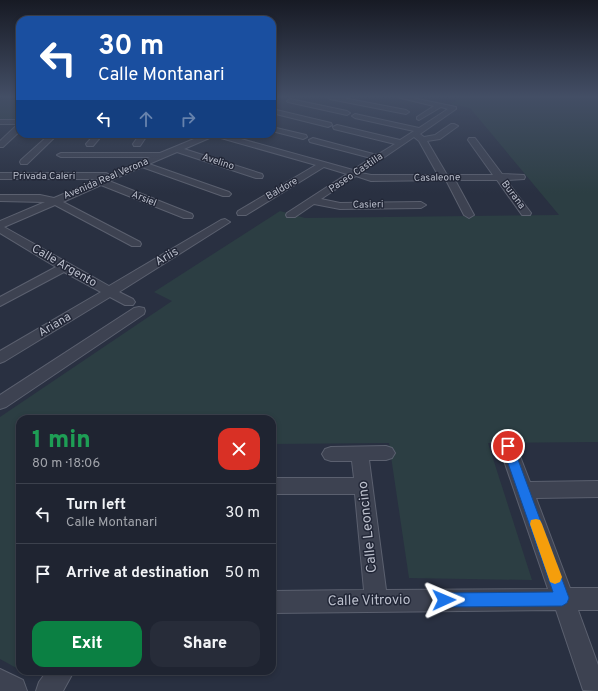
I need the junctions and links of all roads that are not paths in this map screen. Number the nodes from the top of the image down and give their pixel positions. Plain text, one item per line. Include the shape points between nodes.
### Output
1 (346, 129) edge
2 (406, 129) edge
3 (421, 129) edge
4 (449, 129) edge
5 (276, 130) edge
6 (16, 131) edge
7 (417, 132) junction
8 (303, 137) dead end
9 (50, 138) edge
10 (95, 138) edge
11 (141, 138) edge
12 (195, 138) edge
13 (228, 138) edge
14 (314, 140) dead end
15 (422, 140) junction
16 (472, 140) dead end
17 (402, 143) junction
18 (90, 144) dead end
19 (137, 144) dead end
20 (0, 145) edge
21 (177, 149) junction
22 (61, 155) dead end
23 (164, 155) junction
24 (379, 158) junction
25 (24, 162) dead end
26 (141, 164) junction
27 (322, 165) junction
28 (353, 174) junction
29 (0, 176) edge
30 (112, 176) junction
31 (259, 176) dead end
32 (500, 177) junction
33 (521, 177) dead end
34 (446, 178) junction
35 (100, 181) junction
36 (226, 194) dead end
37 (0, 198) edge
38 (314, 200) junction
39 (54, 201) junction
40 (422, 205) dead end
41 (242, 213) dead end
42 (526, 213) dead end
43 (291, 215) dead end
44 (469, 215) dead end
45 (188, 216) dead end
46 (225, 222) dead end
47 (0, 225) edge
48 (0, 229) edge
49 (136, 244) dead end
50 (64, 268) junction
51 (110, 292) junction
52 (0, 302) edge
53 (0, 358) edge
54 (0, 403) edge
55 (508, 446) dead end
56 (332, 454) dead end
57 (360, 454) junction
58 (386, 454) dead end
59 (276, 486) edge
60 (364, 486) junction
61 (524, 490) junction
62 (598, 490) edge
63 (562, 598) junction
64 (598, 598) edge
65 (376, 601) junction
66 (276, 602) edge
67 (59, 675) edge
68 (592, 681) dead end
69 (0, 684) edge
70 (12, 691) edge
71 (48, 691) edge

1 - 17 street
2 - 7 street
3 - 7 street, Paseo Castilla
4 - 15 street via 437,138
5 - 8 street
6 - 20 street
7 - 15 street
7 - 17 street, Paseo Castilla
9 - 25 street
10 - 18 street
11 - 19 street
12 - 21 street, Avenida Real Verona
13 - 27 street, Casaleone
14 - 24 street
15 - 34 street
16 - 32 street, Burana
17 - 24 street, Paseo Castilla
21 - 23 street, Avenida Real Verona
21 - 31 street, Avelino
22 - 23 street
23 - 26 street, Avenida Real Verona
24 - 28 street, Paseo Castilla
26 - 30 street, Avenida Real Verona
26 - 36 street
27 - 28 street, Casaleone
27 - 41 street, Baldore
28 - 34 street, Casaleone via 371,178
28 - 38 street, Paseo Castilla
29 - 30 street, Privada Caleri
30 - 35 street, Avenida Real Verona
32 - 33 street, Casaleone
32 - 34 street, Casaleone
32 - 42 street, Burana
34 - 44 street
35 - 39 street, Avenida Real Verona
35 - 45 street, Arsiel
37 - 39 street via 40,198
38 - 40 street, Casieri via 340,206
38 - 43 street, Paseo Castilla
39 - 47 street, Avenida Real Verona
39 - 49 street
46 - 51 street, Ariis
48 - 50 street, Calle Argento
50 - 51 street, Calle Argento
50 - 52 street
51 - 53 street, Ariana
51 - 54 street, Calle Argento via 134,306
55 - 61 street
56 - 57 street
57 - 58 street
57 - 60 street, Calle Leoncino
59 - 60 street
60 - 65 street, Calle Leoncino
61 - 62 street
61 - 63 street
63 - 64 street, Calle Vitrovio
63 - 65 street, Calle Vitrovio
63 - 68 street
65 - 66 street, Calle Vitrovio
67 - 71 street
69 - 70 street

